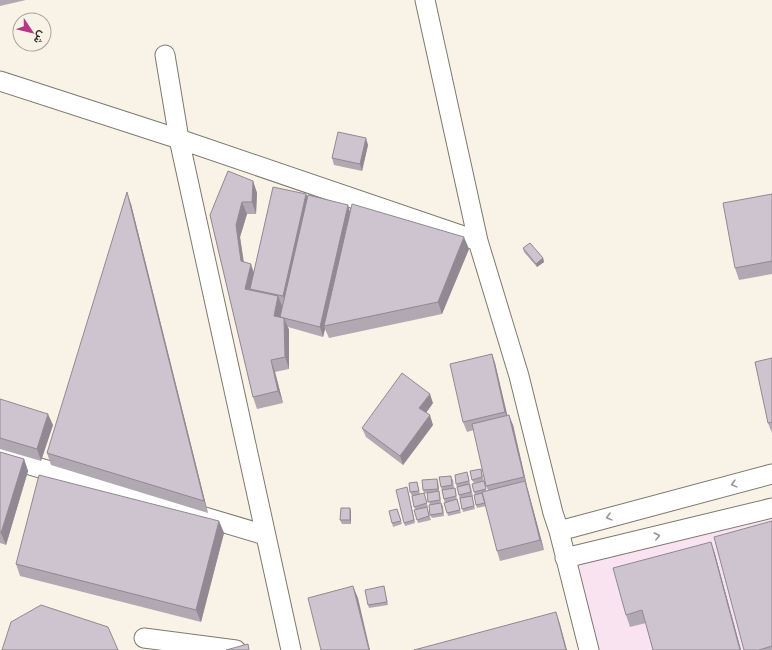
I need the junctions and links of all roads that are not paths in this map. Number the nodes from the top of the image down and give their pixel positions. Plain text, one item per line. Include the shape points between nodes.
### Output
1 (425, 0) edge
2 (165, 55) dead end
3 (0, 81) edge
4 (179, 139) junction
5 (478, 241) junction
6 (0, 456) edge
7 (772, 474) edge
8 (772, 508) edge
9 (559, 531) junction
10 (265, 535) junction
11 (565, 558) junction
12 (144, 638) dead end
13 (236, 650) edge
14 (291, 650) edge
15 (589, 650) edge

1 - 5 street
2 - 4 street
3 - 4 street
4 - 5 street
4 - 10 street
5 - 9 street via 519,376
6 - 10 street
7 -> 9 street
11 -> 8 street
9 - 11 street
10 - 14 street
11 - 15 street
12 - 13 street

